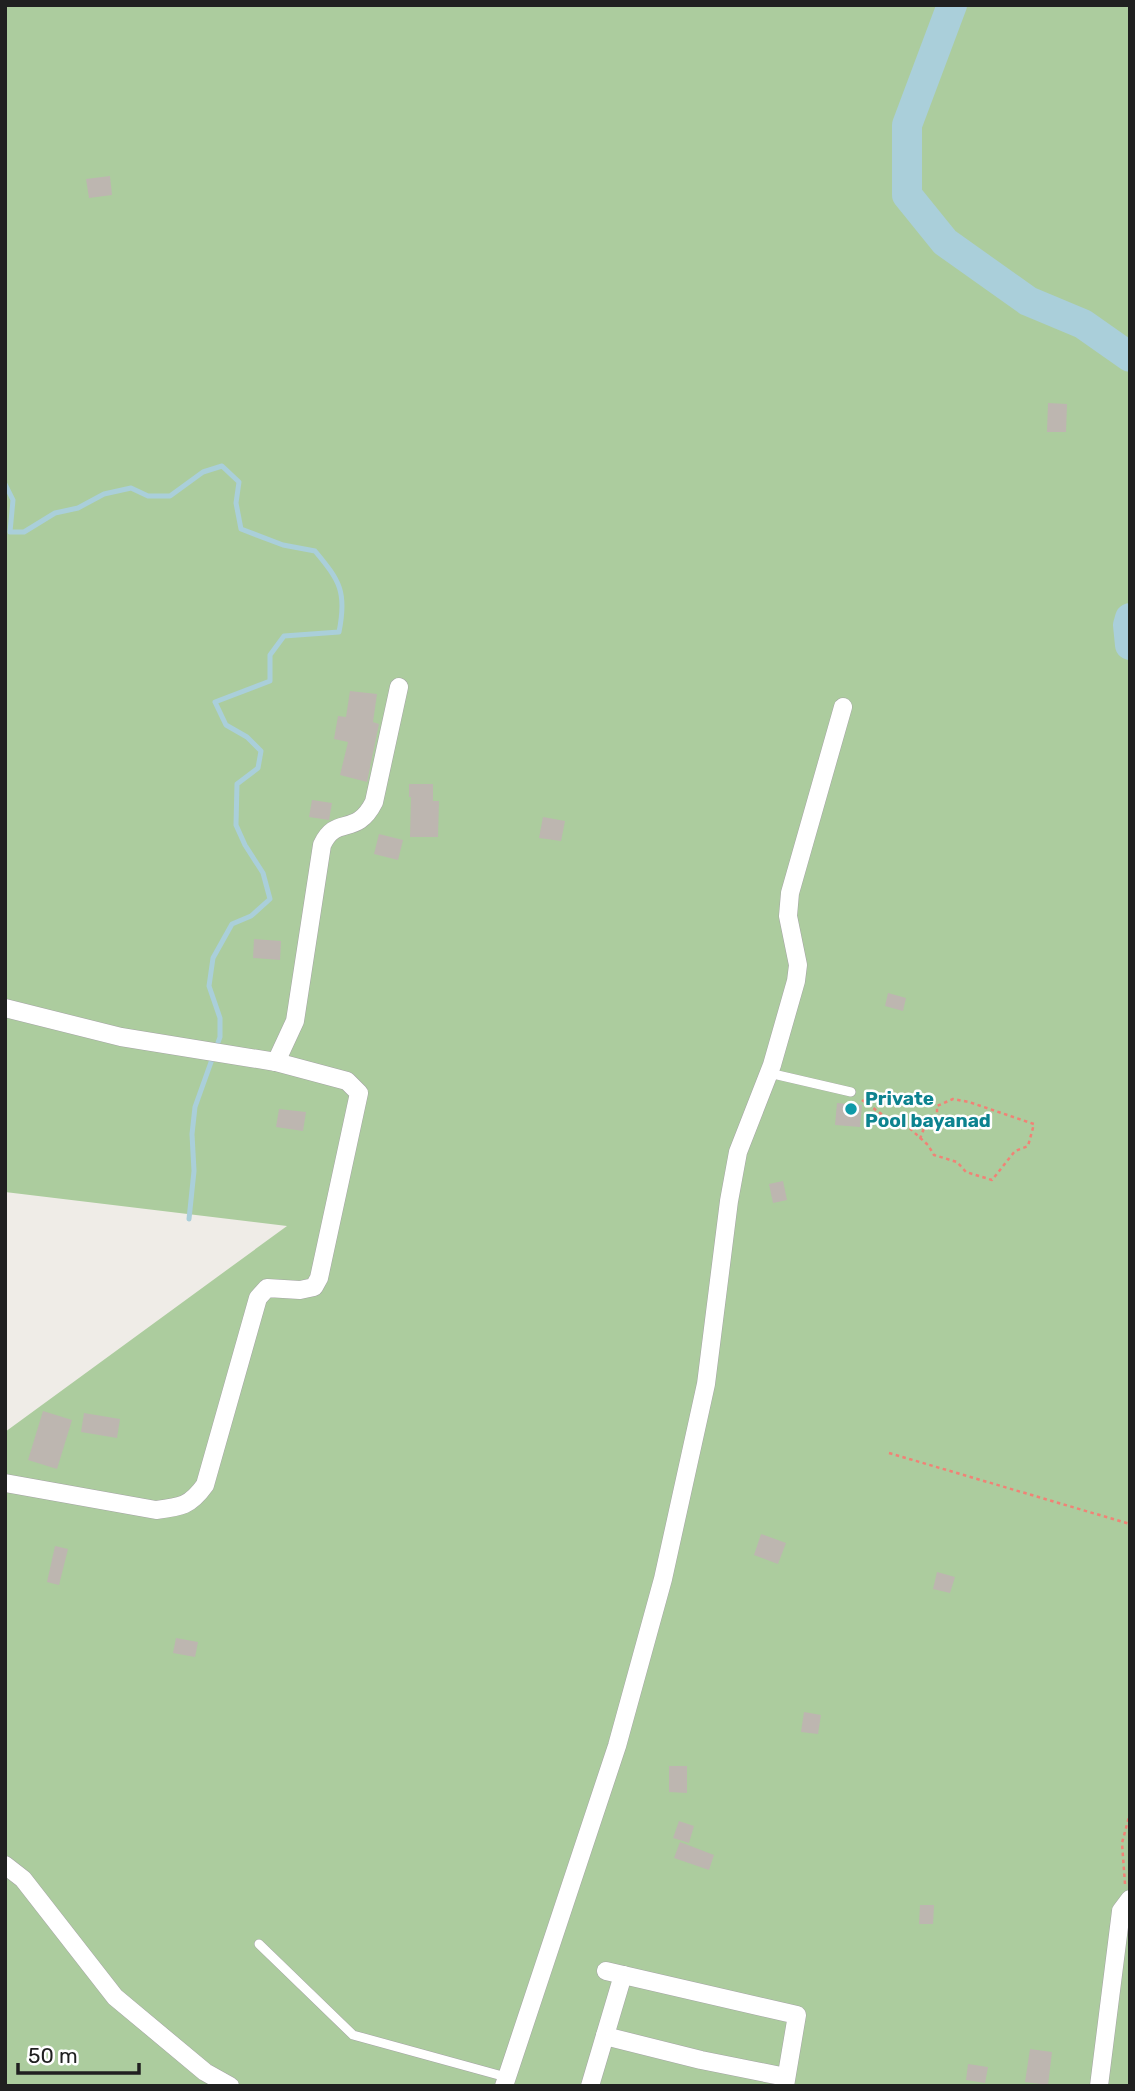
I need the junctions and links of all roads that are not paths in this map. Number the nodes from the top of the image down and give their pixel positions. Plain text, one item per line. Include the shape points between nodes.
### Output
1 (399, 687) dead end
2 (843, 707) dead end
3 (5, 1008) edge
4 (276, 1062) junction
5 (769, 1073) junction
6 (851, 1092) road end
7 (5, 1483) edge
8 (5, 1865) edge
9 (1128, 1900) edge
10 (260, 1944) dead end
11 (605, 2036) junction
12 (505, 2081) edge
13 (786, 2082) edge
14 (230, 2086) edge
15 (590, 2086) edge
16 (1099, 2086) edge

1 - 4 street via 368,815 352,825 335,827 321,845 295,1021
2 - 5 street via 790,894 788,916 798,965
3 - 4 street via 121,1037
4 - 7 street via 347,1081 359,1093 358,1102 319,1278 314,1287 267,1288 258,1298 205,1485 194,1500 156,1510
5 - 6 lane
5 - 12 street via 738,1152 706,1384 663,1579 617,1746
8 - 14 street via 23,1879 115,1997 205,2073
9 - 16 street via 1121,1910
10 - 12 lane via 353,2035
11 - 13 street
11 - 13 street via 615,1973 797,2015
11 - 15 street

